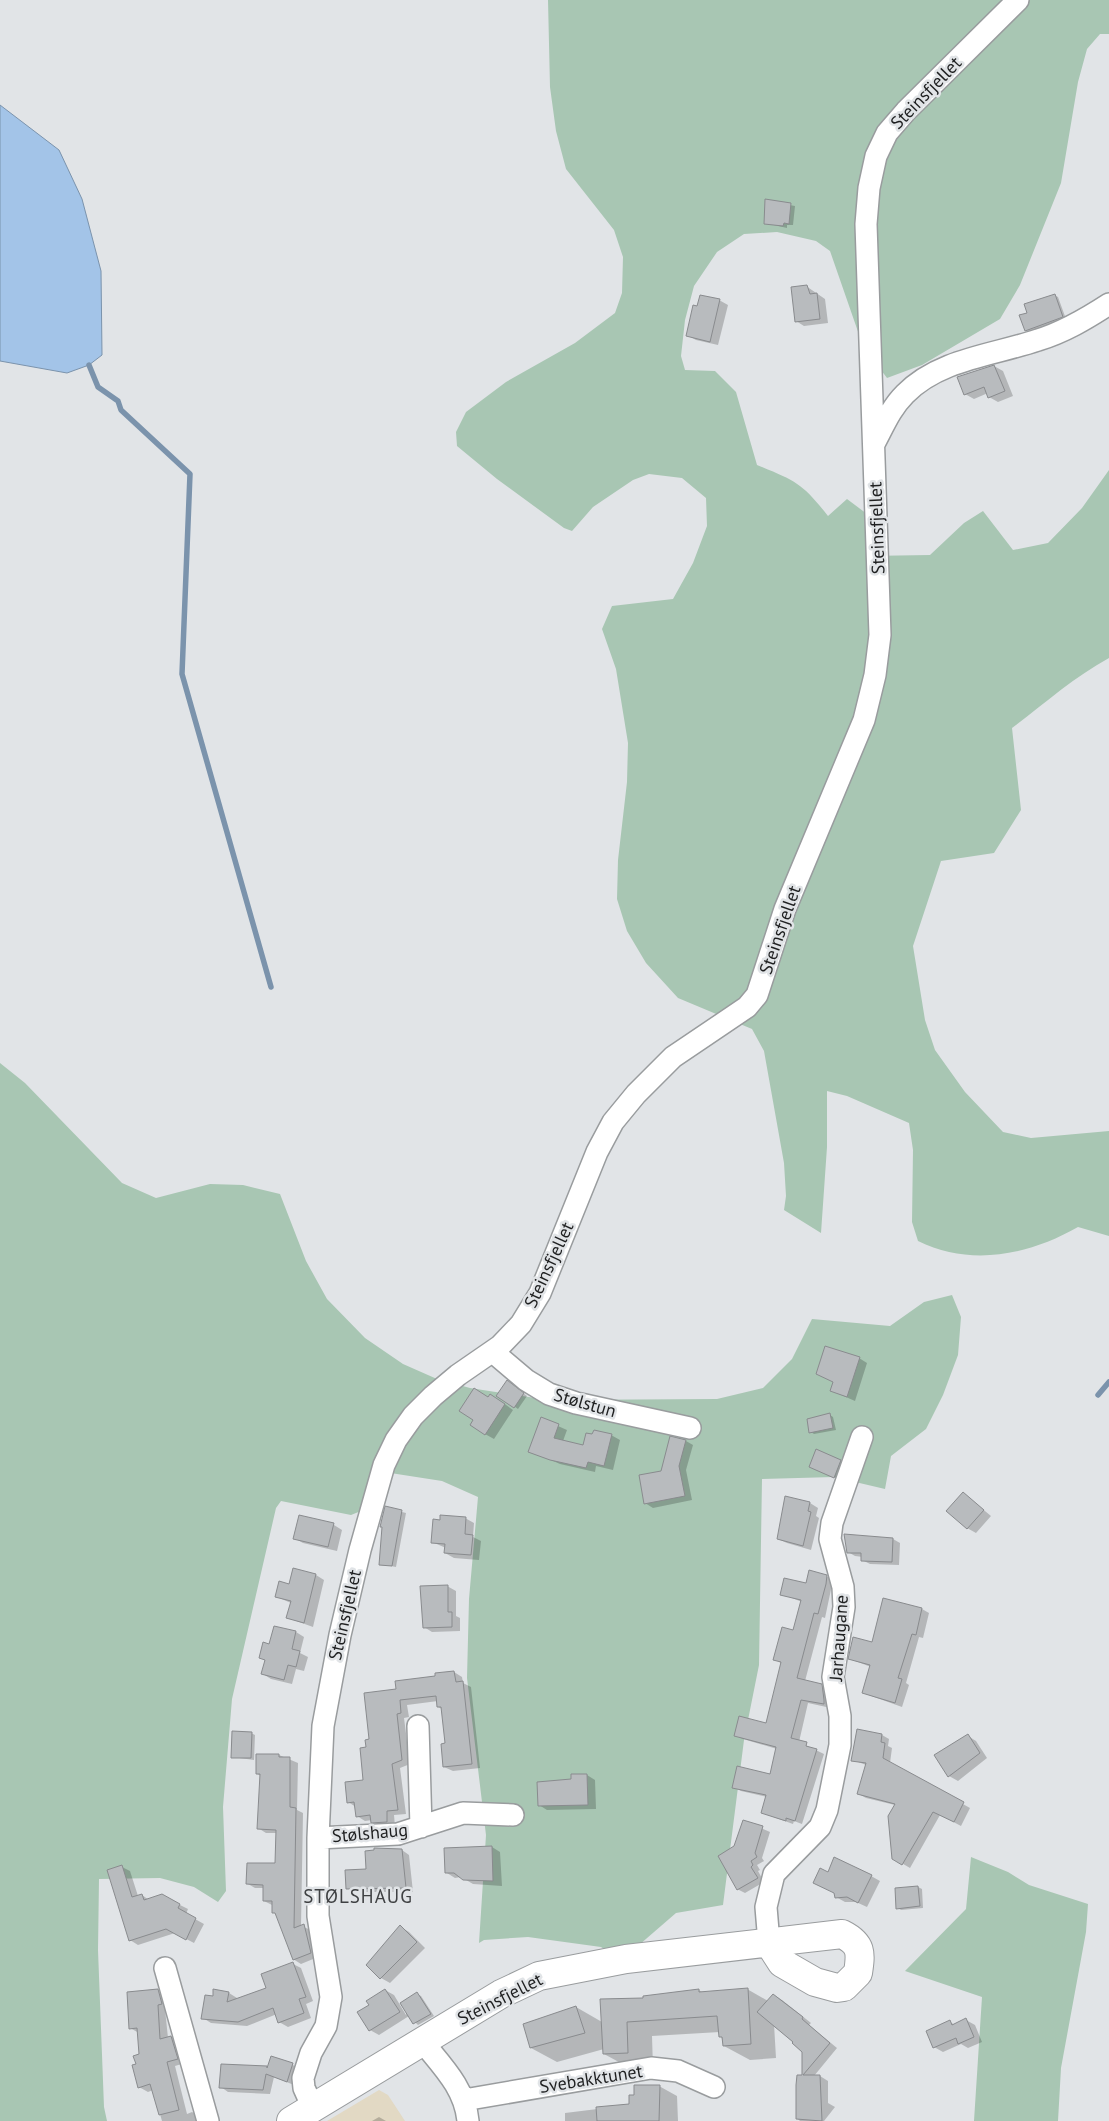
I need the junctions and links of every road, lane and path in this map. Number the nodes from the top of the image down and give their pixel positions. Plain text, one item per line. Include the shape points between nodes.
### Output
1 (1018, 0) edge
2 (1109, 304) edge
3 (874, 444) junction
4 (493, 1352) junction
5 (690, 1428) dead end
6 (862, 1437) dead end
7 (418, 1726) dead end
8 (513, 1815) dead end
9 (421, 1827) junction
10 (318, 1838) junction
11 (768, 1943) joint
12 (165, 1968) dead end
13 (422, 2041) junction
14 (714, 2087) dead end
15 (464, 2100) junction
16 (302, 2114) edge
17 (208, 2121) edge
18 (468, 2121) edge

1 - 3 street, Steinsfjellet via 906,111 886,133 876,156 866,224
2 - 3 street, Steinsfjellet via 1068,329 964,361 922,380 892,409
3 - 4 street, Steinsfjellet via 880,635 875,675 864,720 785,909 757,994 740,1012 673,1057 613,1122 597,1152 540,1292 520,1324
4 - 5 street, Stølstun via 526,1380 549,1394
4 - 10 street, Steinsfjellet via 433,1396 413,1416 384,1465 360,1550 328,1690 323,1726
6 - 11 street, Jarhaugane via 832,1523 830,1538 844,1600 833,1677 840,1716 840,1745 827,1810 820,1827 774,1874 766,1907
7 - 9 street, Stølshaug
8 - 9 street, Stølshaug via 462,1813
9 - 10 street, Stølshaug via 398,1834
10 - 16 street, Steinsfjellet via 318,1916 331,1997 326,2026 311,2053 303,2078
11 - 13 street, Steinsfjellet via 626,1959 539,1976 501,1994
12 - 17 street
13 - 15 street via 455,2083
13 - 16 street, Steinsfjellet
14 - 15 street, Svebakktunet via 678,2071 651,2068
15 - 18 street

